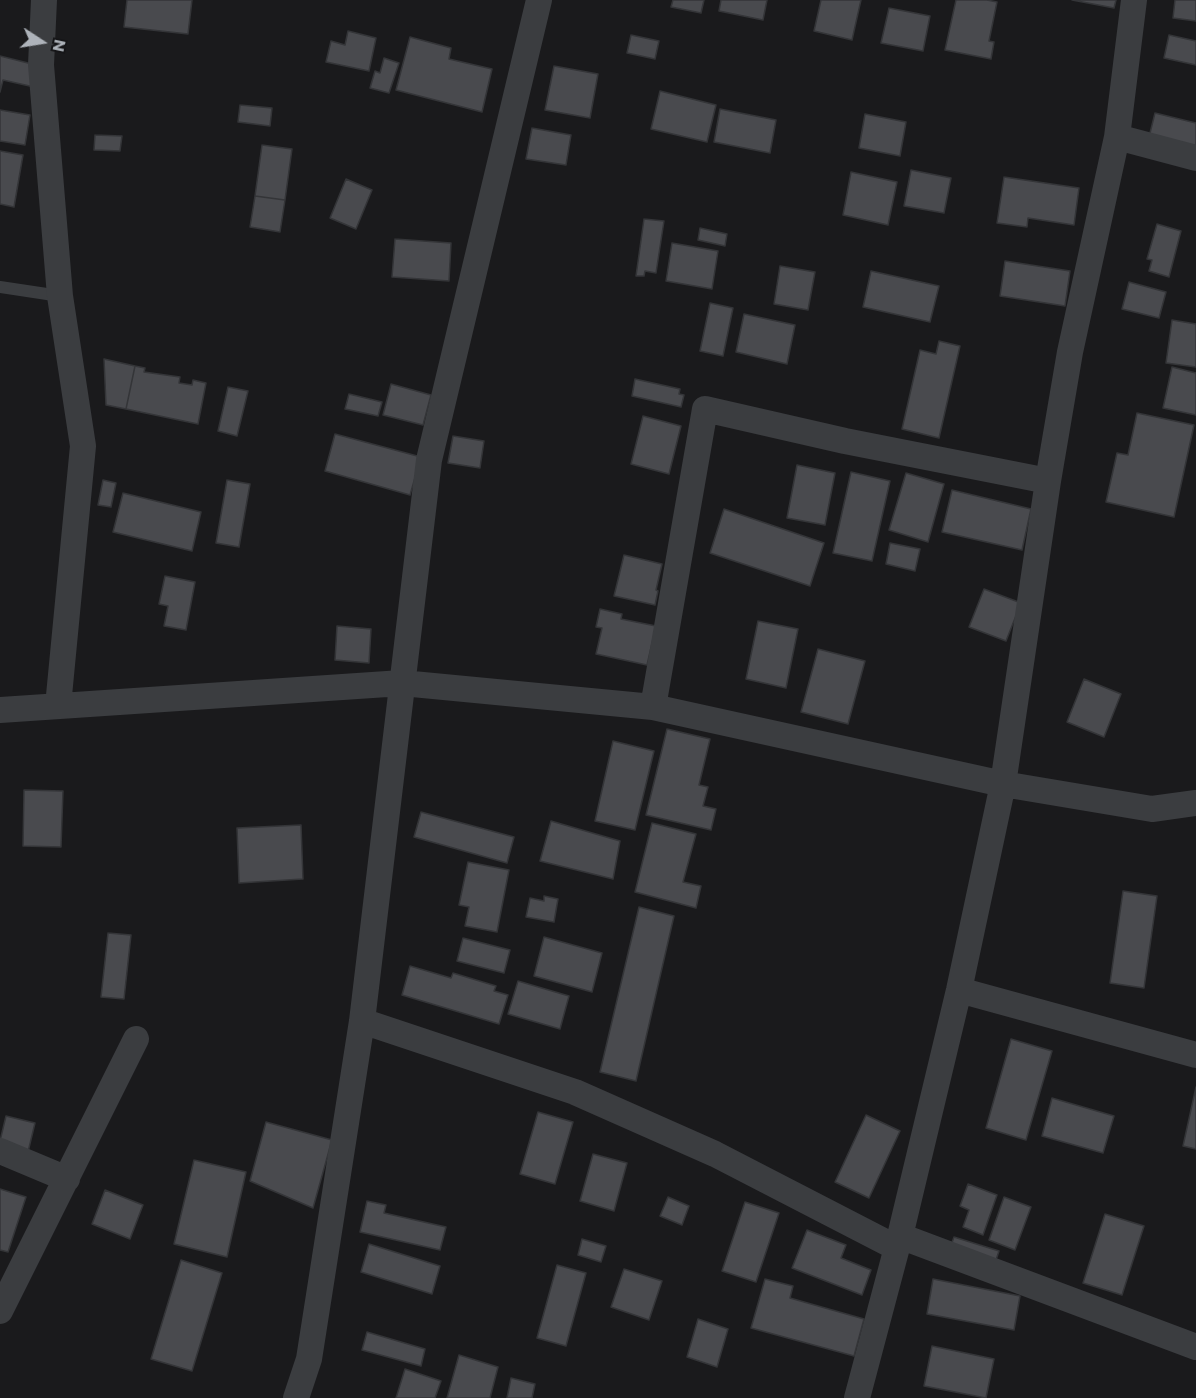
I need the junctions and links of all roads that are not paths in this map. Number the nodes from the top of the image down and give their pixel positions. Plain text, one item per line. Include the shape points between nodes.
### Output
1 (44, 0) edge
2 (539, 0) edge
3 (1134, 0) edge
4 (1117, 137) junction
5 (1196, 158) edge
6 (0, 286) edge
7 (60, 296) junction
8 (1048, 480) junction
9 (402, 683) junction
10 (58, 706) junction
11 (653, 707) junction
12 (0, 710) edge
13 (1003, 784) junction
14 (1196, 803) edge
15 (959, 990) junction
16 (362, 1021) junction
17 (136, 1040) dead end
18 (1196, 1055) edge
19 (0, 1151) edge
20 (67, 1179) junction
21 (899, 1242) junction
22 (0, 1311) edge
23 (1196, 1347) edge
24 (296, 1398) edge
25 (857, 1398) edge

1 - 7 street via 41,66
2 - 9 street via 429,460
3 - 4 street
4 - 5 street
4 - 8 street via 1070,352
6 - 7 lane
7 - 10 street via 83,447
8 - 11 street via 705,409
8 - 13 street
9 - 10 street
9 - 11 street
9 - 16 street
10 - 12 street
11 - 13 street
13 - 14 street via 1152,809
13 - 15 street
15 - 18 street
15 - 21 street
16 - 21 street via 575,1092
16 - 24 street via 309,1359
17 - 20 street
19 - 20 street
20 - 22 street
21 - 23 street
21 - 25 street

